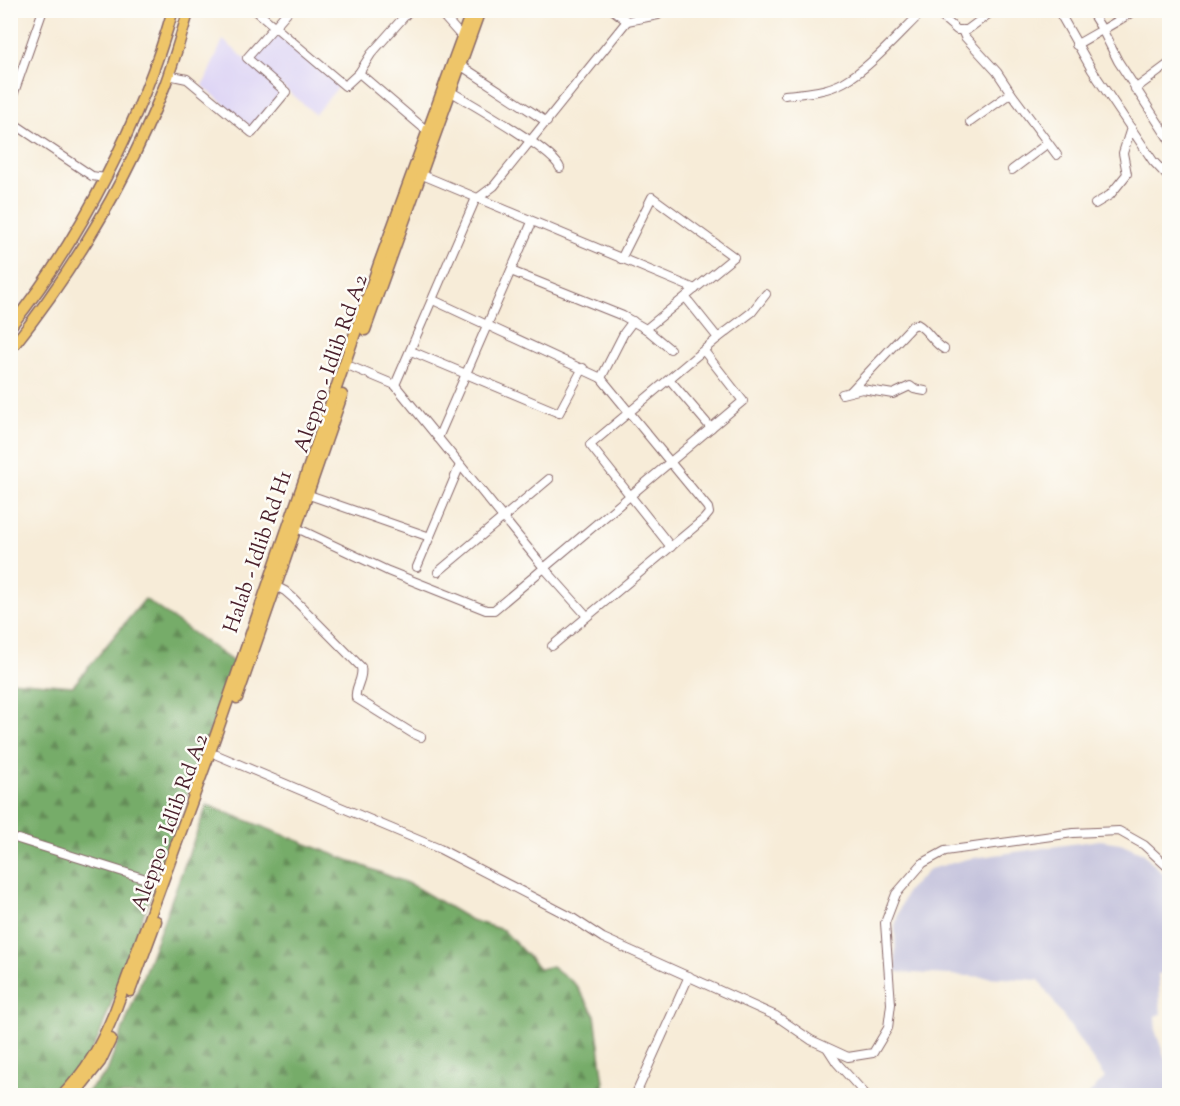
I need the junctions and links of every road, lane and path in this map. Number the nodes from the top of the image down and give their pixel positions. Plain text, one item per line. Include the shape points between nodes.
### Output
1 (43, 10) edge
2 (173, 10) edge
3 (189, 10) edge
4 (255, 10) edge
5 (289, 10) edge
6 (410, 10) edge
7 (438, 10) edge
8 (472, 10) edge
9 (480, 10) edge
10 (612, 10) edge
11 (663, 10) edge
12 (924, 10) edge
13 (934, 10) edge
14 (994, 10) edge
15 (1058, 10) edge
16 (1090, 10) edge
17 (1135, 10) edge
18 (627, 21) junction
19 (274, 26) junction
20 (962, 30) junction
21 (1103, 31) junction
22 (462, 37) junction
23 (1076, 45) junction
24 (1170, 63) edge
25 (460, 65) junction
26 (359, 73) junction
27 (168, 75) junction
28 (1135, 89) junction
29 (450, 91) junction
30 (1011, 93) junction
31 (785, 95) dead end
32 (10, 104) edge
33 (10, 121) edge
34 (547, 122) junction
35 (970, 122) dead end
36 (1131, 128) junction
37 (427, 131) junction
38 (1170, 141) edge
39 (531, 142) junction
40 (1048, 143) junction
41 (1058, 155) dead end
42 (560, 168) dead end
43 (1012, 170) dead end
44 (420, 174) junction
45 (1168, 175) edge
46 (105, 178) junction
47 (477, 198) junction
48 (1095, 204) dead end
49 (532, 222) junction
50 (621, 259) junction
51 (511, 271) junction
52 (695, 289) junction
53 (766, 294) dead end
54 (686, 298) junction
55 (433, 300) junction
56 (633, 321) junction
57 (487, 325) junction
58 (10, 327) edge
59 (646, 329) junction
60 (718, 338) junction
61 (670, 349) dead end
62 (944, 349) dead end
63 (10, 350) edge
64 (411, 351) junction
65 (704, 351) junction
66 (349, 366) junction
67 (583, 368) junction
68 (466, 374) junction
69 (601, 378) junction
70 (670, 380) junction
71 (395, 385) junction
72 (851, 391) junction
73 (925, 391) dead end
74 (842, 394) dead end
75 (628, 412) junction
76 (711, 428) junction
77 (438, 438) junction
78 (671, 461) junction
79 (460, 465) junction
80 (549, 478) dead end
81 (312, 496) dead end
82 (630, 496) junction
83 (503, 518) junction
84 (301, 530) dead end
85 (430, 537) junction
86 (671, 547) junction
87 (417, 567) dead end
88 (544, 569) junction
89 (438, 572) dead end
90 (272, 585) junction
91 (587, 616) junction
92 (552, 646) dead end
93 (422, 736) dead end
94 (214, 754) junction
95 (18, 839) dead end
96 (1170, 869) edge
97 (162, 884) junction
98 (689, 976) junction
99 (827, 1047) junction
100 (62, 1095) edge
101 (73, 1095) edge
102 (635, 1095) edge
103 (867, 1095) edge

1 - 32 street
2 - 46 highway via 150,80
3 - 27 highway
4 - 19 street
5 - 19 street
6 - 26 street via 370,54
7 - 22 street
8 - 22 highway
9 - 25 highway, Aleppo - Idlib Rd A2
10 - 18 street
11 - 18 street via 658,15
12 - 31 street via 859,73 843,83 812,93
13 - 20 street
14 - 20 street
15 - 23 street
16 - 21 street
17 - 21 street
18 - 34 street
19 - 26 street via 345,86
19 - 27 street via 247,58 286,92 252,133 187,78
20 - 30 street
21 - 23 street
21 - 28 street
22 - 37 highway
23 - 36 street
24 - 28 street
25 - 29 highway, Aleppo - Idlib Rd A2
25 - 34 street
26 - 37 street
27 - 63 highway via 135,152 92,233 62,283
28 - 38 street
29 - 39 street
29 - 44 highway, Aleppo - Idlib Rd A2
30 - 35 street
30 - 40 street
33 - 46 street via 92,176
34 - 39 street
36 - 45 street via 1153,161
36 - 48 street via 1123,153 1127,174 1110,195
37 - 66 highway
39 - 42 street via 558,161
39 - 47 street via 494,186
40 - 41 street
40 - 43 street
44 - 47 street
44 - 66 highway, Aleppo - Idlib Rd A2
46 - 58 highway via 46,278
47 - 49 street
47 - 55 street
49 - 50 street
49 - 51 street
50 - 52 street
50 - 52 street via 652,197 734,257
51 - 56 street
51 - 57 street
52 - 54 street
53 - 60 street via 752,312
54 - 59 street
54 - 60 street
55 - 57 street
55 - 64 street
56 - 59 street
56 - 69 street
57 - 67 street
57 - 68 street
59 - 61 street
60 - 65 street
62 - 72 street via 922,326 912,326
64 - 68 street
64 - 71 street
65 - 70 street
65 - 76 street via 742,401
66 - 71 street
66 - 90 highway, Aleppo - Idlib Rd A2
67 - 68 street via 559,413
67 - 69 street
68 - 77 street
69 - 75 street
70 - 75 street
70 - 76 street
71 - 77 street
72 - 73 street via 893,394 910,386
72 - 74 street
75 - 78 street
75 - 82 street via 590,445
76 - 78 street
77 - 79 street
78 - 82 street
78 - 86 street via 708,513
79 - 83 street
79 - 85 street
80 - 83 street
81 - 85 street
82 - 86 street
82 - 88 street
83 - 88 street
83 - 89 street
84 - 88 street via 388,572 486,610 500,606
85 - 87 street
86 - 91 street
88 - 91 street
90 - 93 street via 293,598 361,668 356,698
90 - 94 highway, Aleppo - Idlib Rd A2
91 - 92 street
94 - 97 highway
94 - 98 street via 440,849 571,917 603,938
94 - 101 highway, Aleppo - Idlib Rd A2 via 107,1049
95 - 97 street
96 - 99 street via 1144,845 1119,831 1072,833 945,851 923,863 896,894 885,923 891,1004 888,1028 878,1045 873,1053 848,1057
97 - 100 highway via 102,1043 79,1078
98 - 99 street via 776,1016
98 - 102 street
99 - 103 street

